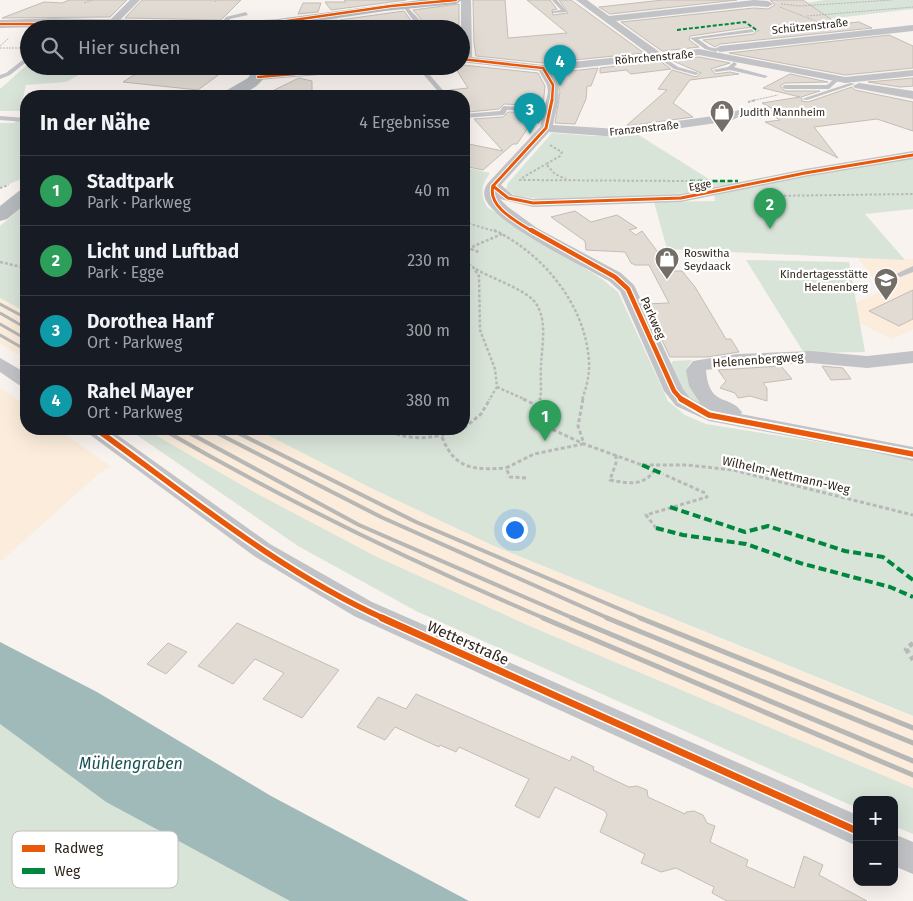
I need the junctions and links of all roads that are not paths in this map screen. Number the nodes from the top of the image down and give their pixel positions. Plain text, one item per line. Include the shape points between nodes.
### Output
1 (135, 0) edge
2 (456, 0) edge
3 (466, 0) edge
4 (554, 0) edge
5 (581, 0) edge
6 (768, 4) road end
7 (404, 5) junction
8 (556, 12) dead end
9 (246, 14) dead end
10 (336, 14) junction
11 (607, 19) junction
12 (115, 20) edge
13 (226, 20) edge
14 (279, 20) edge
15 (306, 20) edge
16 (418, 20) edge
17 (465, 20) edge
18 (4, 25) edge
19 (20, 25) edge
20 (913, 28) edge
21 (752, 31) dead end
22 (713, 52) junction
23 (658, 56) junction
24 (739, 59) junction
25 (470, 60) edge
26 (20, 64) edge
27 (543, 68) junction
28 (730, 68) junction
29 (716, 70) dead end
30 (696, 73) dead end
31 (913, 73) edge
32 (258, 75) edge
33 (427, 75) edge
34 (765, 76) dead end
35 (0, 78) edge
36 (845, 81) junction
37 (785, 87) dead end
38 (239, 90) edge
39 (440, 90) edge
40 (913, 95) edge
41 (805, 98) dead end
42 (550, 110) junction
43 (741, 113) road end
44 (470, 116) edge
45 (0, 118) edge
46 (20, 120) edge
47 (546, 128) junction
48 (913, 155) edge
49 (493, 186) junction
50 (20, 199) edge
51 (0, 215) edge
52 (913, 269) edge
53 (900, 274) dead end
54 (913, 357) edge
55 (0, 364) edge
56 (20, 377) edge
57 (759, 424) junction
58 (104, 435) edge
59 (913, 454) edge
60 (853, 829) edge
61 (898, 851) edge
62 (913, 858) edge

1 - 12 street
2 - 7 main road
3 - 17 street
4 - 8 lane via 565,11
5 - 11 street
6 - 11 street
7 - 10 main road
7 - 16 lane
9 - 13 lane
10 - 14 main road via 303,13 286,6
10 - 15 main road
11 - 23 street
18 - 19 street
20 - 22 street, Schützenstraße
21 - 22 lane via 693,38
22 - 23 street, Röhrchenstraße
22 - 24 street, Röhrchenstraße
23 - 27 street, Röhrchenstraße
23 - 30 lane via 676,68
24 - 28 lane
24 - 36 street, Röhrchenstraße
25 - 27 street, Röhrchenstraße
26 - 35 lane
27 - 42 street via 553,85
28 - 29 lane
28 - 34 lane
31 - 36 street, Röhrchenstraße
32 - 38 main road via 252,83
33 - 39 lane
36 - 37 lane via 829,87
36 - 40 street, Röhrchenstraße via 864,88
36 - 41 lane
42 - 44 lane via 504,108 502,113
42 - 47 street
43 - 47 street, Franzenstraße via 619,132
45 - 46 lane
47 - 49 street
48 - 49 street, Egge via 681,198 533,203 508,198
49 - 57 street, Parkweg via 493,200 515,220 615,277 628,289 674,391 683,402 709,415
50 - 51 main road
52 - 53 lane
54 - 57 street, Helenenbergweg via 867,362 810,357 757,359 708,363 697,368 696,383 706,399
55 - 56 street
57 - 59 street, Parkweg
58 - 60 street, Wetterstraße via 262,550 363,609
61 - 62 street

